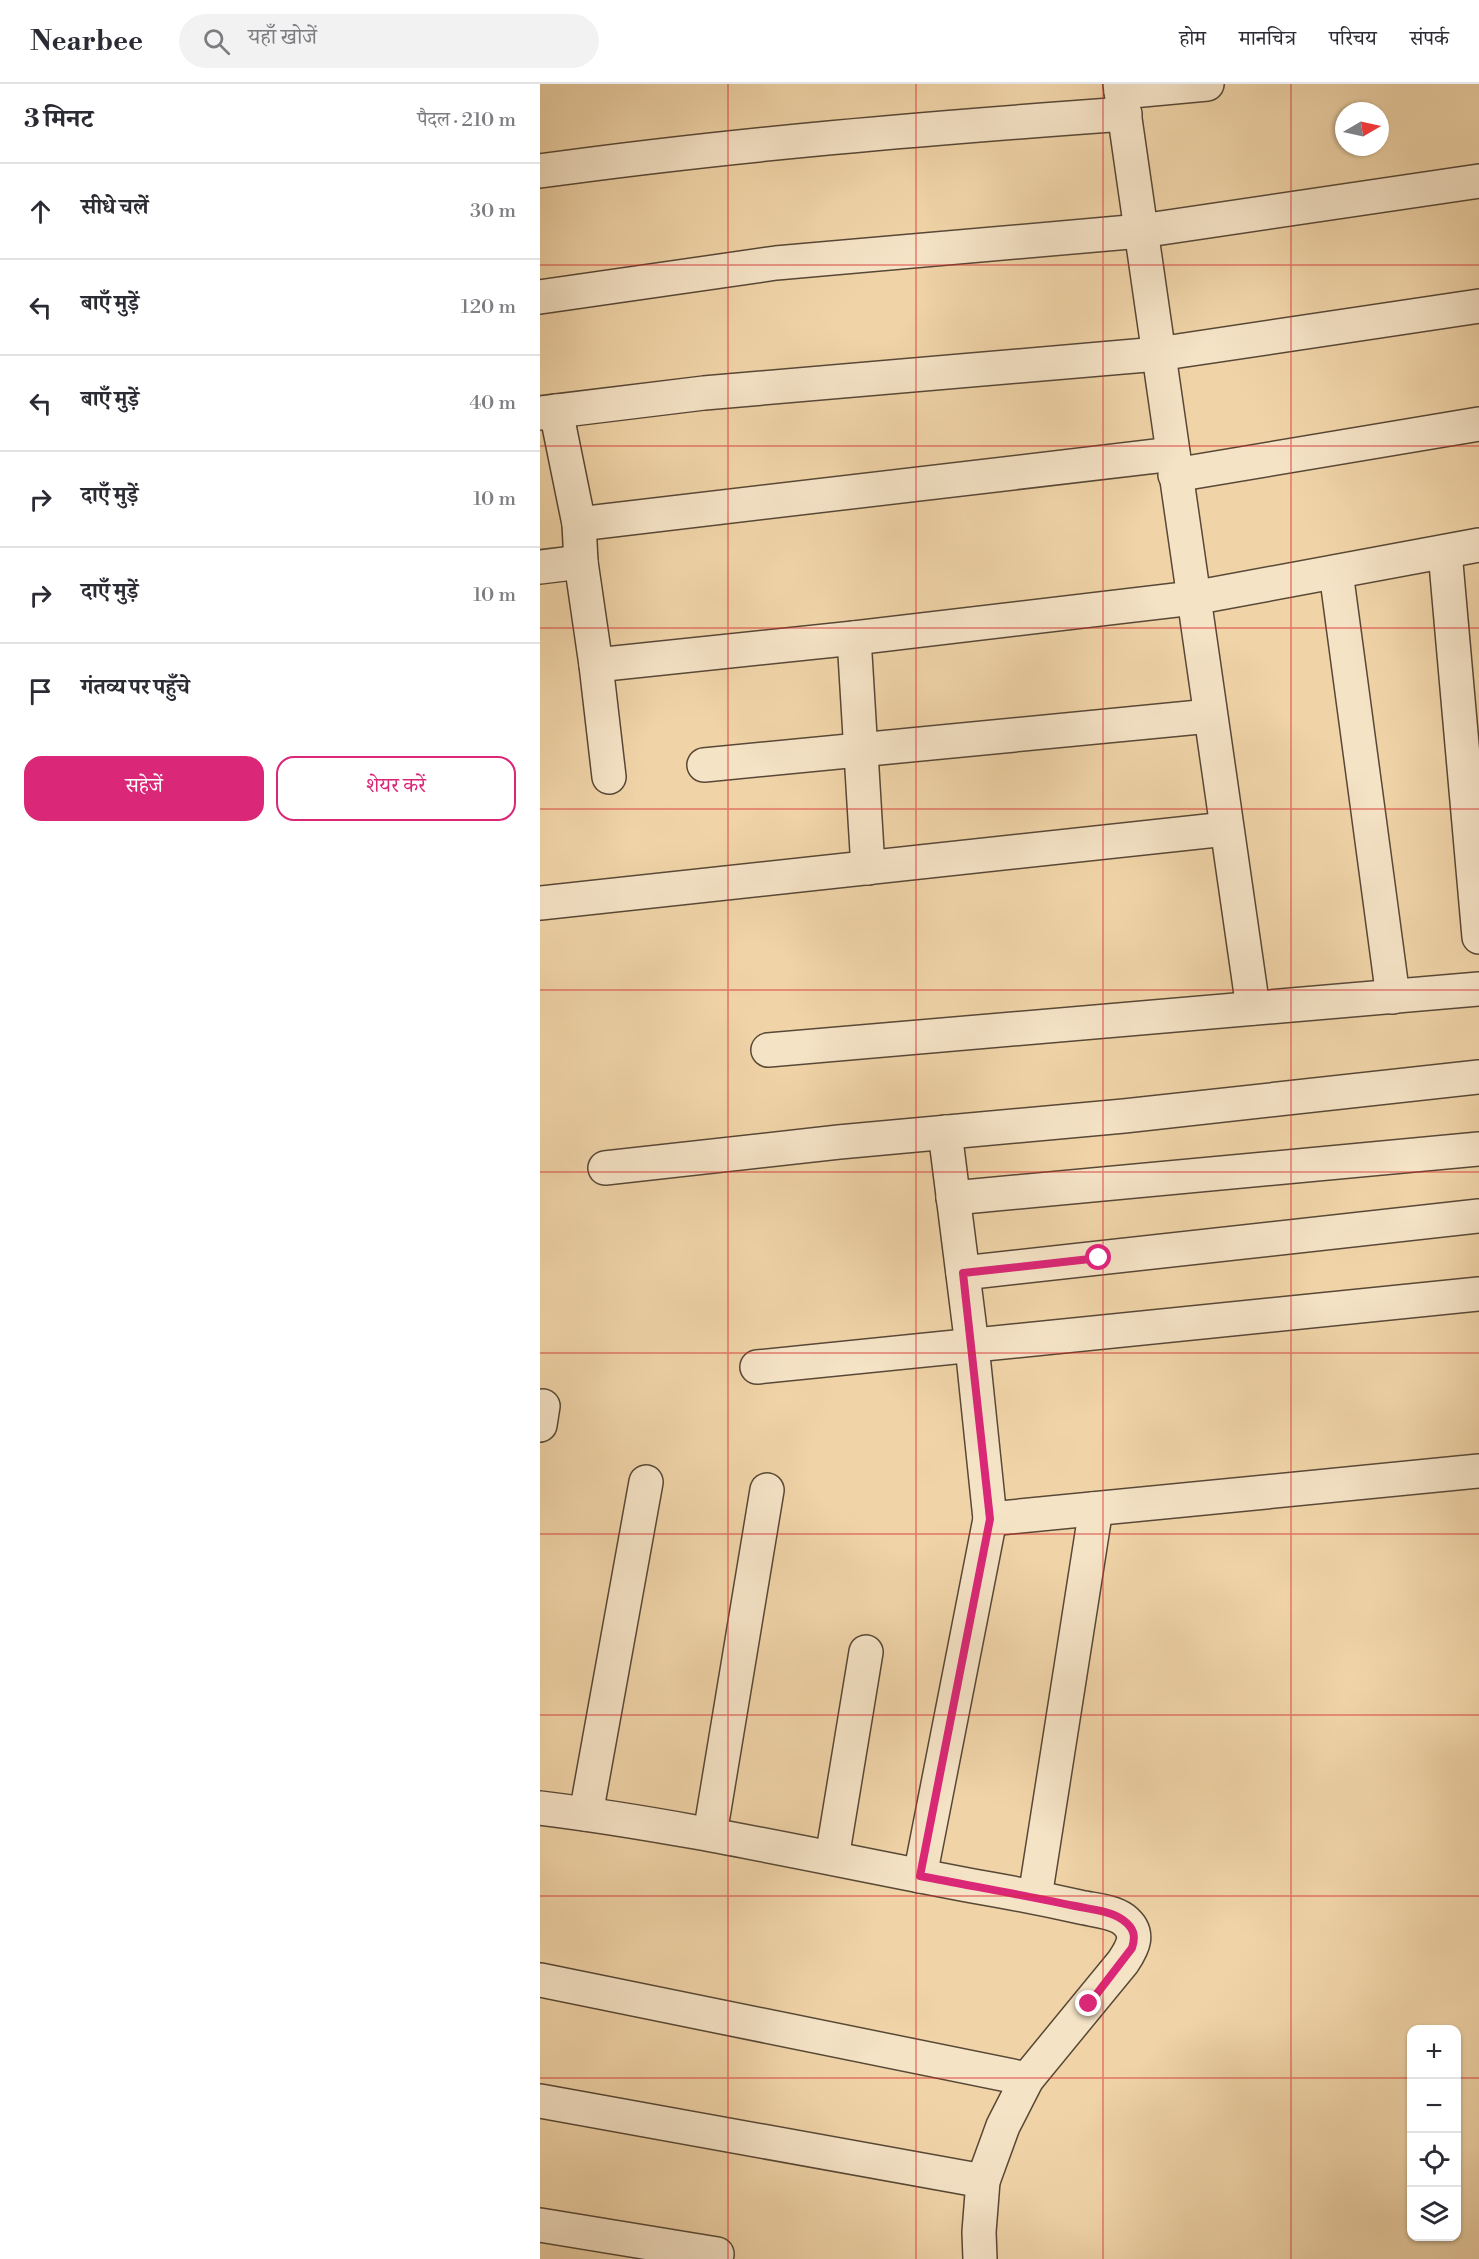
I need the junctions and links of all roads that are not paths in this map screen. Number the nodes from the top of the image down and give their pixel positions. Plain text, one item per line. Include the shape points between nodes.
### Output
1 (1207, 84) edge
2 (1122, 97) edge
3 (540, 171) edge
4 (1479, 181) edge
5 (1141, 231) junction
6 (540, 297) edge
7 (1479, 306) edge
8 (1158, 354) junction
9 (548, 412) edge
10 (1479, 424) edge
11 (1174, 465) junction
12 (579, 524) junction
13 (1479, 545) edge
14 (1445, 552) junction
15 (581, 562) junction
16 (540, 567) edge
17 (1336, 572) junction
18 (1193, 598) junction
19 (854, 638) junction
20 (596, 664) junction
21 (1210, 716) junction
22 (861, 750) junction
23 (704, 765) dead end
24 (609, 777) dead end
25 (1226, 829) junction
26 (868, 868) junction
27 (540, 903) edge
28 (1479, 937) edge
29 (1479, 989) edge
30 (1394, 997) junction
31 (1252, 1008) junction
32 (768, 1050) dead end
33 (1479, 1077) edge
34 (945, 1132) junction
35 (1479, 1149) edge
36 (605, 1168) dead end
37 (953, 1198) junction
38 (1479, 1216) edge
39 (963, 1273) junction
40 (1479, 1294) edge
41 (972, 1346) junction
42 (757, 1367) dead end
43 (1479, 1471) edge
44 (646, 1482) dead end
45 (767, 1490) dead end
46 (1093, 1509) junction
47 (990, 1519) junction
48 (866, 1652) dead end
49 (540, 1808) edge
50 (586, 1814) junction
51 (710, 1834) junction
52 (832, 1858) junction
53 (920, 1876) junction
54 (1035, 1898) junction
55 (540, 1980) edge
56 (1027, 2079) junction
57 (540, 2102) edge
58 (983, 2181) junction
59 (540, 2225) edge
60 (717, 2254) dead end
61 (980, 2259) edge

1 - 2 street
2 - 3 street via 872,133 670,153
2 - 5 street
4 - 5 street
5 - 6 street via 776,263
5 - 8 street
7 - 8 street
8 - 9 street via 704,393
8 - 11 street
9 - 12 street
10 - 11 street
11 - 12 street
11 - 18 street
12 - 15 street
13 - 14 street
14 - 17 street
14 - 28 street
15 - 16 street
15 - 20 street
17 - 18 street
17 - 30 street
18 - 19 street
18 - 21 street
19 - 20 street
19 - 22 street
20 - 24 street
21 - 22 street
21 - 25 street
22 - 23 street
22 - 26 street
25 - 26 street
25 - 31 street
26 - 27 street
29 - 30 street
30 - 31 street
31 - 32 street
33 - 34 street
34 - 36 street
34 - 37 street
35 - 37 street
37 - 39 street
38 - 39 street
39 - 41 street
40 - 41 street
41 - 42 street
41 - 47 street
43 - 46 street
44 - 50 street
45 - 51 street
46 - 47 street
46 - 54 street
47 - 53 street
48 - 52 street
49 - 50 street
50 - 51 street
51 - 52 street
52 - 53 street
53 - 54 street
54 - 56 street via 1121,1918 1131,1927 1135,1938 1123,1962
55 - 56 street
56 - 58 street via 1003,2126
57 - 58 street
58 - 61 street
59 - 60 street

